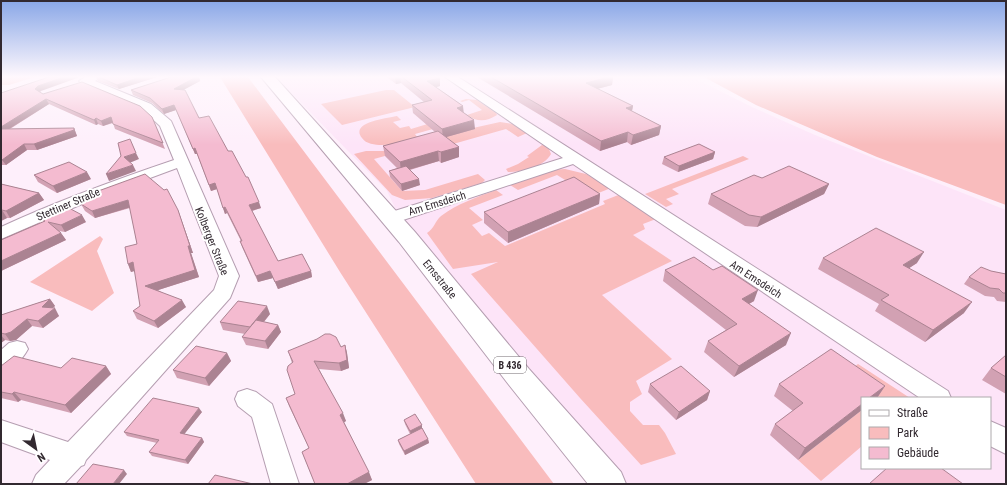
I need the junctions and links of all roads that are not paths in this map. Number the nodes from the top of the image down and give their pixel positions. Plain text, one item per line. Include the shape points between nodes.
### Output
1 (136, 100) edge
2 (288, 100) edge
3 (485, 100) edge
4 (575, 159) junction
5 (181, 162) junction
6 (390, 218) junction
7 (1, 234) edge
8 (937, 397) edge
9 (247, 400) dead end
10 (1, 431) edge
11 (991, 433) edge
12 (1006, 442) edge
13 (74, 456) junction
14 (46, 484) edge
15 (285, 484) edge
16 (609, 484) edge

1 - 5 street, Kolberger Straße via 166,124
2 - 6 main road, Emsstraße / B 436
3 - 4 street, Am Emsdeich
4 - 6 street, Am Emsdeich
4 - 8 street, Am Emsdeich
5 - 7 street, Stettiner Straße via 103,189
5 - 13 street, Kolberger Straße via 229,276 223,293
6 - 16 main road, Emsstraße / B 436
9 - 15 street via 263,412
10 - 13 street
11 - 12 street
13 - 14 street, Kolberger Straße

